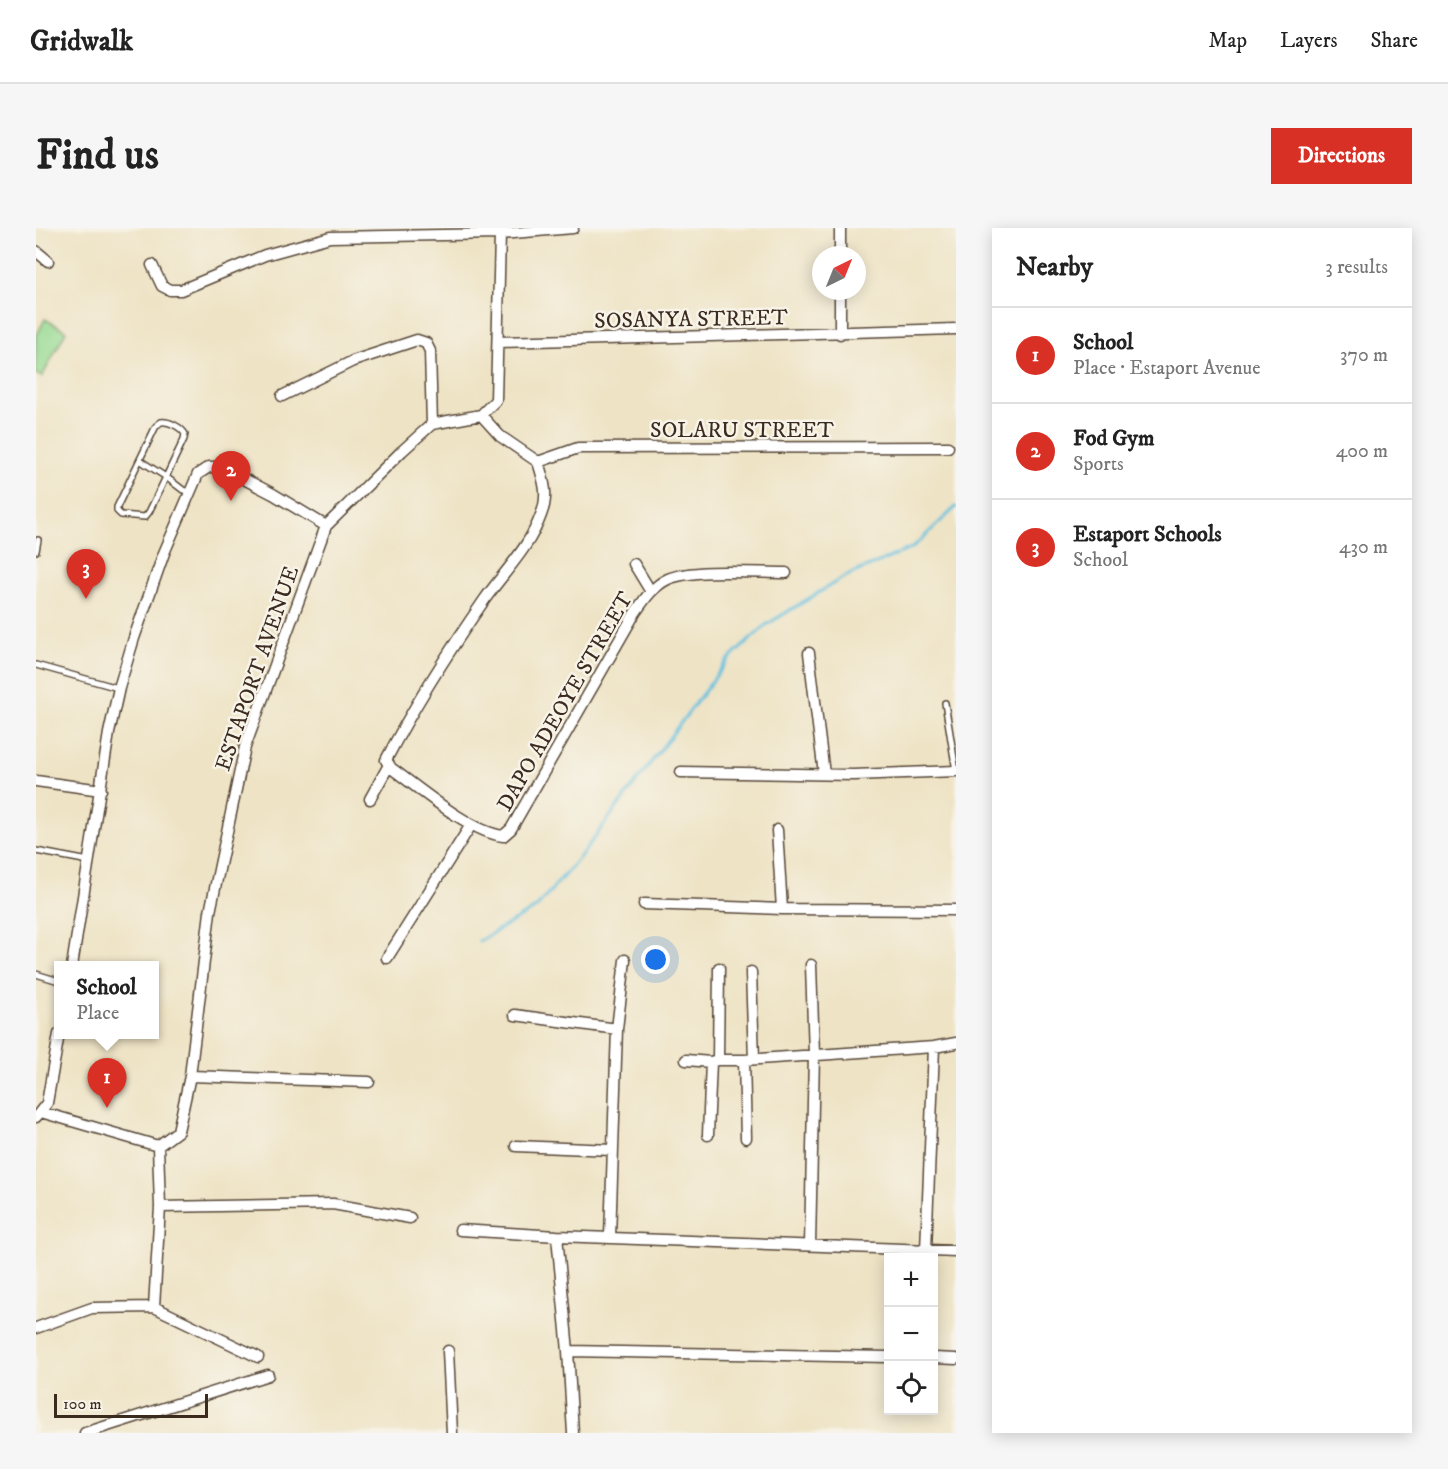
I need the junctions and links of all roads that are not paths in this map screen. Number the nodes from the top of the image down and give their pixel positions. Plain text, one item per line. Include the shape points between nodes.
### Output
1 (573, 228) edge
2 (840, 228) edge
3 (500, 234) junction
4 (840, 246) edge
5 (36, 251) edge
6 (48, 261) dead end
7 (152, 265) dead end
8 (840, 300) edge
9 (956, 329) edge
10 (840, 334) junction
11 (498, 342) junction
12 (282, 396) dead end
13 (481, 415) junction
14 (432, 424) junction
15 (948, 447) dead end
16 (141, 461) junction
17 (538, 462) junction
18 (166, 477) junction
19 (189, 492) junction
20 (326, 526) junction
21 (38, 540) dead end
22 (36, 551) edge
23 (634, 564) dead end
24 (786, 573) dead end
25 (651, 592) junction
26 (809, 653) dead end
27 (36, 665) edge
28 (119, 688) junction
29 (945, 703) dead end
30 (389, 765) junction
31 (956, 771) edge
32 (681, 772) dead end
33 (824, 774) junction
34 (36, 781) edge
35 (101, 790) junction
36 (370, 799) dead end
37 (471, 825) junction
38 (777, 830) dead end
39 (36, 851) edge
40 (89, 861) junction
41 (644, 904) dead end
42 (782, 909) junction
43 (956, 910) edge
44 (387, 958) dead end
45 (625, 960) dead end
46 (73, 961) edge
47 (811, 965) dead end
48 (719, 968) dead end
49 (751, 972) dead end
50 (36, 974) edge
51 (54, 979) edge
52 (515, 1015) dead end
53 (617, 1029) junction
54 (58, 1039) edge
55 (956, 1043) edge
56 (934, 1047) junction
57 (814, 1054) junction
58 (749, 1059) junction
59 (686, 1060) dead end
60 (714, 1061) junction
61 (190, 1076) junction
62 (369, 1082) dead end
63 (38, 1115) edge
64 (708, 1135) dead end
65 (746, 1138) dead end
66 (158, 1146) junction
67 (516, 1146) dead end
68 (612, 1150) junction
69 (160, 1207) junction
70 (410, 1218) dead end
71 (460, 1230) dead end
72 (556, 1236) junction
73 (610, 1237) junction
74 (810, 1245) junction
75 (926, 1250) junction
76 (956, 1251) edge
77 (154, 1307) junction
78 (36, 1328) edge
79 (568, 1351) junction
80 (448, 1352) dead end
81 (258, 1357) dead end
82 (884, 1357) edge
83 (938, 1358) edge
84 (956, 1359) edge
85 (268, 1375) dead end
86 (85, 1433) edge
87 (453, 1433) edge
88 (573, 1433) edge

1 - 3 street
2 - 4 street
3 - 7 street via 330,237 265,255 181,290 162,286
3 - 11 street
5 - 6 street
8 - 10 street
9 - 10 street, SOSANYA STREET
10 - 11 street, SOSANYA STREET
11 - 13 street via 496,400
12 - 14 street via 353,361 417,340 426,343 430,351
13 - 14 street
13 - 17 street via 500,436
14 - 20 street, ESTAPORT AVENUE
15 - 17 street, SOLARU STREET via 578,448
16 - 18 lane
16 - 18 lane via 160,422 182,429 184,439
16 - 18 lane via 117,507 121,515 145,517
17 - 30 street via 547,491 529,543 486,596 458,639 386,759
18 - 19 lane
19 - 20 street via 198,474 208,467 221,467
19 - 28 street via 164,553
20 - 61 street, ESTAPORT AVENUE via 245,747 210,912
21 - 22 lane
23 - 25 street
24 - 25 street, DAPO ADEOYE STREET via 696,573 668,579
25 - 37 street, DAPO ADEOYE STREET via 634,613 511,829 503,836
26 - 33 street
27 - 28 lane
28 - 35 street
29 - 31 lane
30 - 36 street
30 - 37 street, DAPO ADEOYE STREET
31 - 33 street
32 - 33 street
34 - 35 street
35 - 40 street
37 - 44 street
38 - 42 street
39 - 40 lane
40 - 46 street
41 - 42 street
42 - 43 street
45 - 53 street
47 - 57 street
48 - 60 street
49 - 58 street
50 - 51 lane
52 - 53 street
53 - 68 street
54 - 63 street via 47,1103
55 - 56 street
56 - 57 street
56 - 75 street
57 - 58 street
57 - 74 street
58 - 60 street
58 - 65 street
59 - 60 street
60 - 64 street
61 - 62 street
61 - 66 street, ESTAPORT AVENUE via 178,1131
63 - 66 street
66 - 69 street
67 - 68 street
68 - 73 street
69 - 70 street via 333,1204
69 - 77 street
71 - 72 street
72 - 73 street
72 - 79 street
73 - 74 street
74 - 75 street
75 - 76 street
77 - 78 street via 92,1308
77 - 81 street
79 - 82 street
79 - 88 street
80 - 87 street
83 - 84 street
85 - 86 street

